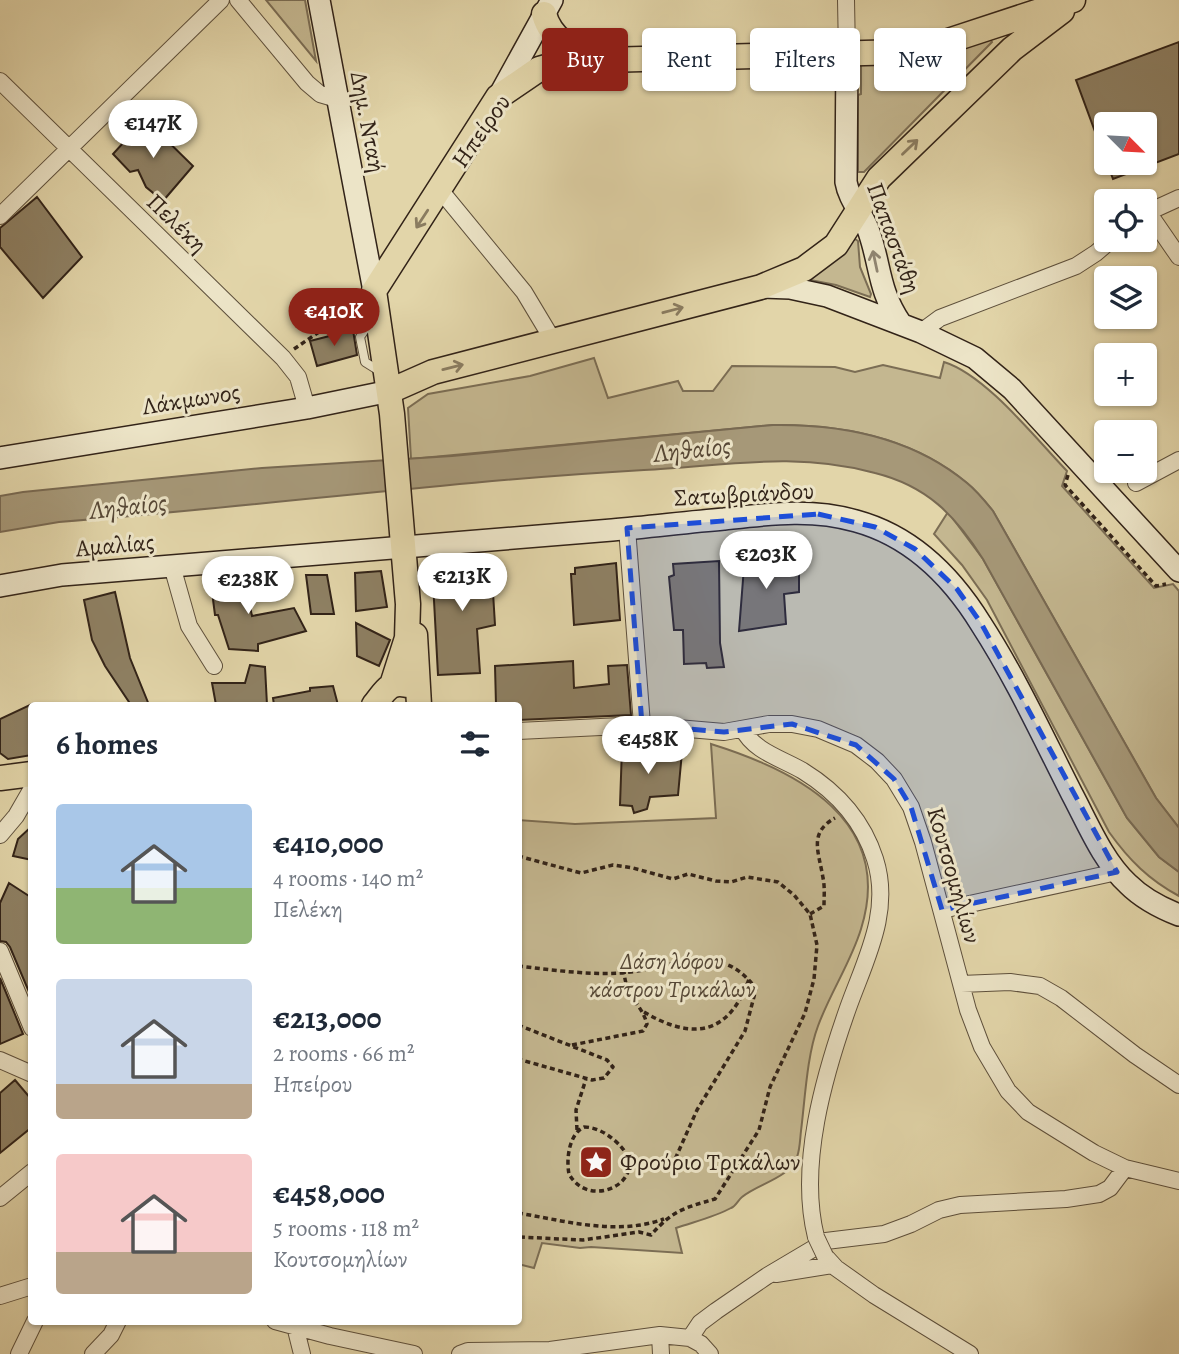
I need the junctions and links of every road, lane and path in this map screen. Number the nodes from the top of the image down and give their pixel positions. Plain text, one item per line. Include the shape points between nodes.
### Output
1 (221, 0) edge
2 (238, 0) edge
3 (319, 0) edge
4 (846, 0) edge
5 (1074, 0) edge
6 (548, 7) edge
7 (550, 28) edge
8 (847, 28) edge
9 (860, 53) edge
10 (750, 55) edge
11 (628, 58) edge
12 (542, 68) edge
13 (0, 81) edge
14 (846, 91) edge
15 (498, 97) junction
16 (337, 99) junction
17 (70, 149) junction
18 (440, 191) junction
19 (1179, 198) edge
20 (1157, 208) edge
21 (858, 210) junction
22 (0, 216) edge
23 (1157, 228) edge
24 (1097, 252) edge
25 (366, 254) junction
26 (1179, 257) edge
27 (395, 260) junction
28 (761, 287) junction
29 (371, 308) junction
30 (901, 324) junction
31 (921, 332) junction
32 (554, 342) junction
33 (283, 358) junction
34 (390, 394) junction
35 (307, 408) junction
36 (0, 458) edge
37 (1179, 460) edge
38 (1069, 471) dead end
39 (1157, 472) edge
40 (627, 528) junction
41 (402, 538) junction
42 (172, 566) junction
43 (1176, 577) edge
44 (0, 586) edge
45 (408, 604) junction
46 (214, 666) dead end
47 (382, 697) edge
48 (419, 701) edge
49 (642, 725) junction
50 (743, 729) junction
51 (522, 731) edge
52 (22, 782) edge
53 (850, 811) junction
54 (0, 835) edge
55 (522, 857) edge
56 (1117, 872) junction
57 (942, 910) junction
58 (810, 914) junction
59 (1179, 915) edge
60 (0, 951) edge
61 (522, 966) edge
62 (624, 972) junction
63 (749, 979) junction
64 (961, 984) junction
65 (644, 1012) junction
66 (28, 1018) edge
67 (522, 1027) edge
68 (570, 1045) junction
69 (0, 1060) edge
70 (522, 1060) edge
71 (28, 1072) edge
72 (586, 1079) junction
73 (1179, 1085) edge
74 (577, 1130) junction
75 (672, 1166) dead end
76 (1125, 1168) junction
77 (28, 1175) edge
78 (1179, 1181) edge
79 (0, 1198) edge
80 (522, 1214) edge
81 (666, 1218) junction
82 (522, 1237) edge
83 (828, 1261) junction
84 (772, 1272) junction
85 (28, 1287) edge
86 (0, 1296) edge
87 (33, 1325) edge
88 (116, 1325) edge
89 (291, 1325) edge
90 (295, 1326) junction
91 (660, 1335) junction
92 (690, 1338) junction
93 (558, 1351) edge
94 (19, 1354) edge
95 (93, 1354) edge
96 (302, 1354) edge
97 (414, 1354) edge
98 (460, 1354) edge
99 (661, 1354) edge
100 (709, 1354) edge
101 (970, 1354) edge

1 - 17 street
2 - 16 street via 307,83 320,94
3 - 16 street, Δημ. Νταή
4 - 8 street, Παπαστάθη
5 - 9 main road, Ηπείρου via 925,48
21 -> 5 main road, Ηπείρου via 879,178 1012,49
6 - 7 main road
6 - 15 street
10 - 11 main road, Ηπείρου
12 - 15 main road, Ηπείρου
13 - 17 street, Πελέκη
14 - 21 street, Παπαστάθη via 845,174
15 - 18 main road, Ηπείρου
16 - 25 street, Δημ. Νταή
17 - 22 street
17 - 33 street, Πελέκη
18 -> 27 main road, Ηπείρου
18 - 32 street via 517,284
19 - 20 street
21 - 28 main road, Ηπείρου via 842,239 829,251 797,272
30 -> 21 street, Παπαστάθη via 882,288 868,230
23 - 26 street
24 - 31 street via 1076,266 940,318
25 - 27 street via 377,260
25 - 29 street, Δημ. Νταή
27 - 29 main road, Ηπείρου
28 - 30 street via 827,296
32 -> 28 main road, Ηπείρου
29 - 33 path via 319,332
29 - 34 main road
30 - 31 street
31 - 43 street via 959,348 999,376
34 -> 32 main road, Ηπείρου via 433,372
33 - 35 street, Πελέκη via 298,377
34 - 35 street, Λάκμωνος
34 - 41 main road
35 - 36 street, Λάκμωνος
37 - 39 street
38 - 43 path via 1065,485 1156,586
40 - 41 street, Σατωβριάνδου
40 - 49 street
40 - 56 street, Σατωβριάνδου via 776,513 818,514 856,520 915,549 957,589 981,623
41 - 42 street, Αμαλίας
41 - 45 main road
42 - 44 street, Αμαλίας via 51,576
42 - 46 street via 189,626
45 - 47 main road via 407,638
45 - 48 main road
47 - 48 main road via 400,683 415,690
49 - 50 street, Κουτσομηλίων via 714,732
49 - 51 street, Κουτσομηλίων
50 - 53 street via 753,743 817,781
50 - 57 street, Κουτσομηλίων via 780,723 817,729 856,745 877,761 911,807
52 - 54 street via 16,816
53 - 58 path via 824,824 817,839 824,906
53 - 83 street, bridge via 875,860 880,910 818,1113 811,1184 816,1237
55 - 58 path via 581,873 613,865 673,878 688,874 716,881 747,877 778,882
56 - 57 street
56 - 59 street, Σατωβριάνδου via 1151,902
57 - 64 street, Κουτσομηλίων
58 - 81 path via 817,945 814,979 805,1013 770,1087 760,1130 715,1199
60 - 66 street
61 - 62 path
62 - 63 path via 701,959 719,962
62 - 65 path via 629,995
63 - 65 path via 729,1016 717,1026 679,1027
63 - 75 path via 756,989 746,1031 697,1110
64 - 73 street via 1040,986
64 - 76 street, Κουτσομηλίων via 982,1047 1017,1102 1070,1139
65 - 68 path via 647,1024 643,1031
67 - 68 path
68 - 72 path via 613,1067 598,1080
69 - 71 street
70 - 72 path
72 - 74 path via 576,1110
74 - 74 path via 570,1149 570,1178 598,1192 621,1182 630,1170 628,1156 617,1142 594,1128
76 - 78 street, Κουτσομηλίων
76 - 84 street via 1110,1188 1099,1194 939,1210 884,1234 826,1241
77 - 79 street
80 - 81 path via 594,1226 645,1226
81 - 82 path via 651,1235 639,1232 583,1240
83 - 84 street
83 - 101 street via 874,1296
84 - 92 street via 708,1317
85 - 86 street
87 - 94 street
88 - 95 street
89 - 90 street
90 - 96 street
90 - 97 street
91 - 92 street
91 - 93 street
91 - 99 street
92 - 100 street
93 - 98 street

